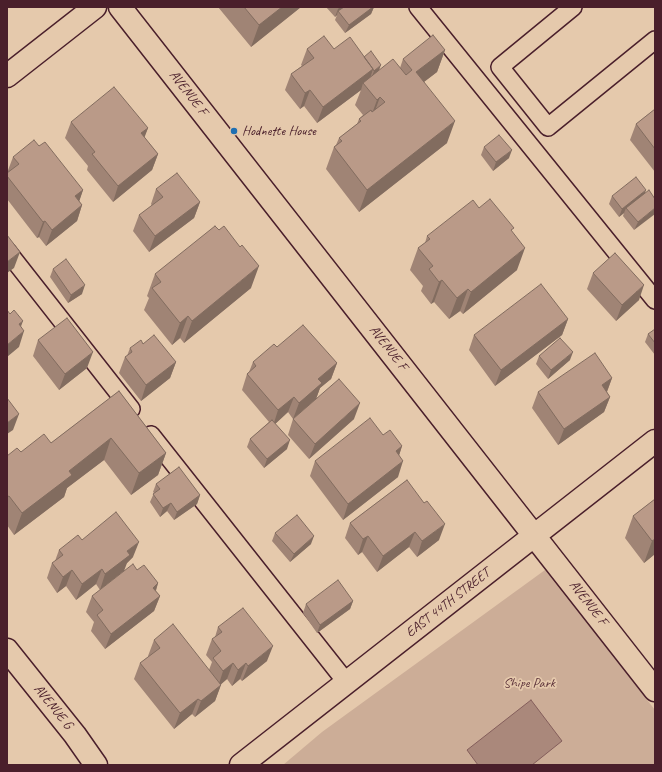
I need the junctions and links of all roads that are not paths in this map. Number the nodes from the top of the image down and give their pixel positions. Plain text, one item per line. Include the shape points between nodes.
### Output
1 (95, 7) edge
2 (120, 7) edge
3 (418, 7) edge
4 (573, 7) edge
5 (655, 40) edge
6 (7, 76) edge
7 (7, 251) edge
8 (655, 300) edge
9 (655, 441) edge
10 (535, 536) junction
11 (7, 650) edge
12 (347, 683) junction
13 (655, 690) edge
14 (96, 765) edge
15 (242, 765) edge

1 - 6 street
2 - 10 street, AVENUE F
3 - 8 lane
4 - 5 lane via 500,67 548,127
7 - 12 lane
9 - 10 street, EAST 44TH STREET
10 - 12 street, EAST 44TH STREET
10 - 13 street, AVENUE F
11 - 14 street, AVENUE G
12 - 15 street, EAST 44TH STREET

